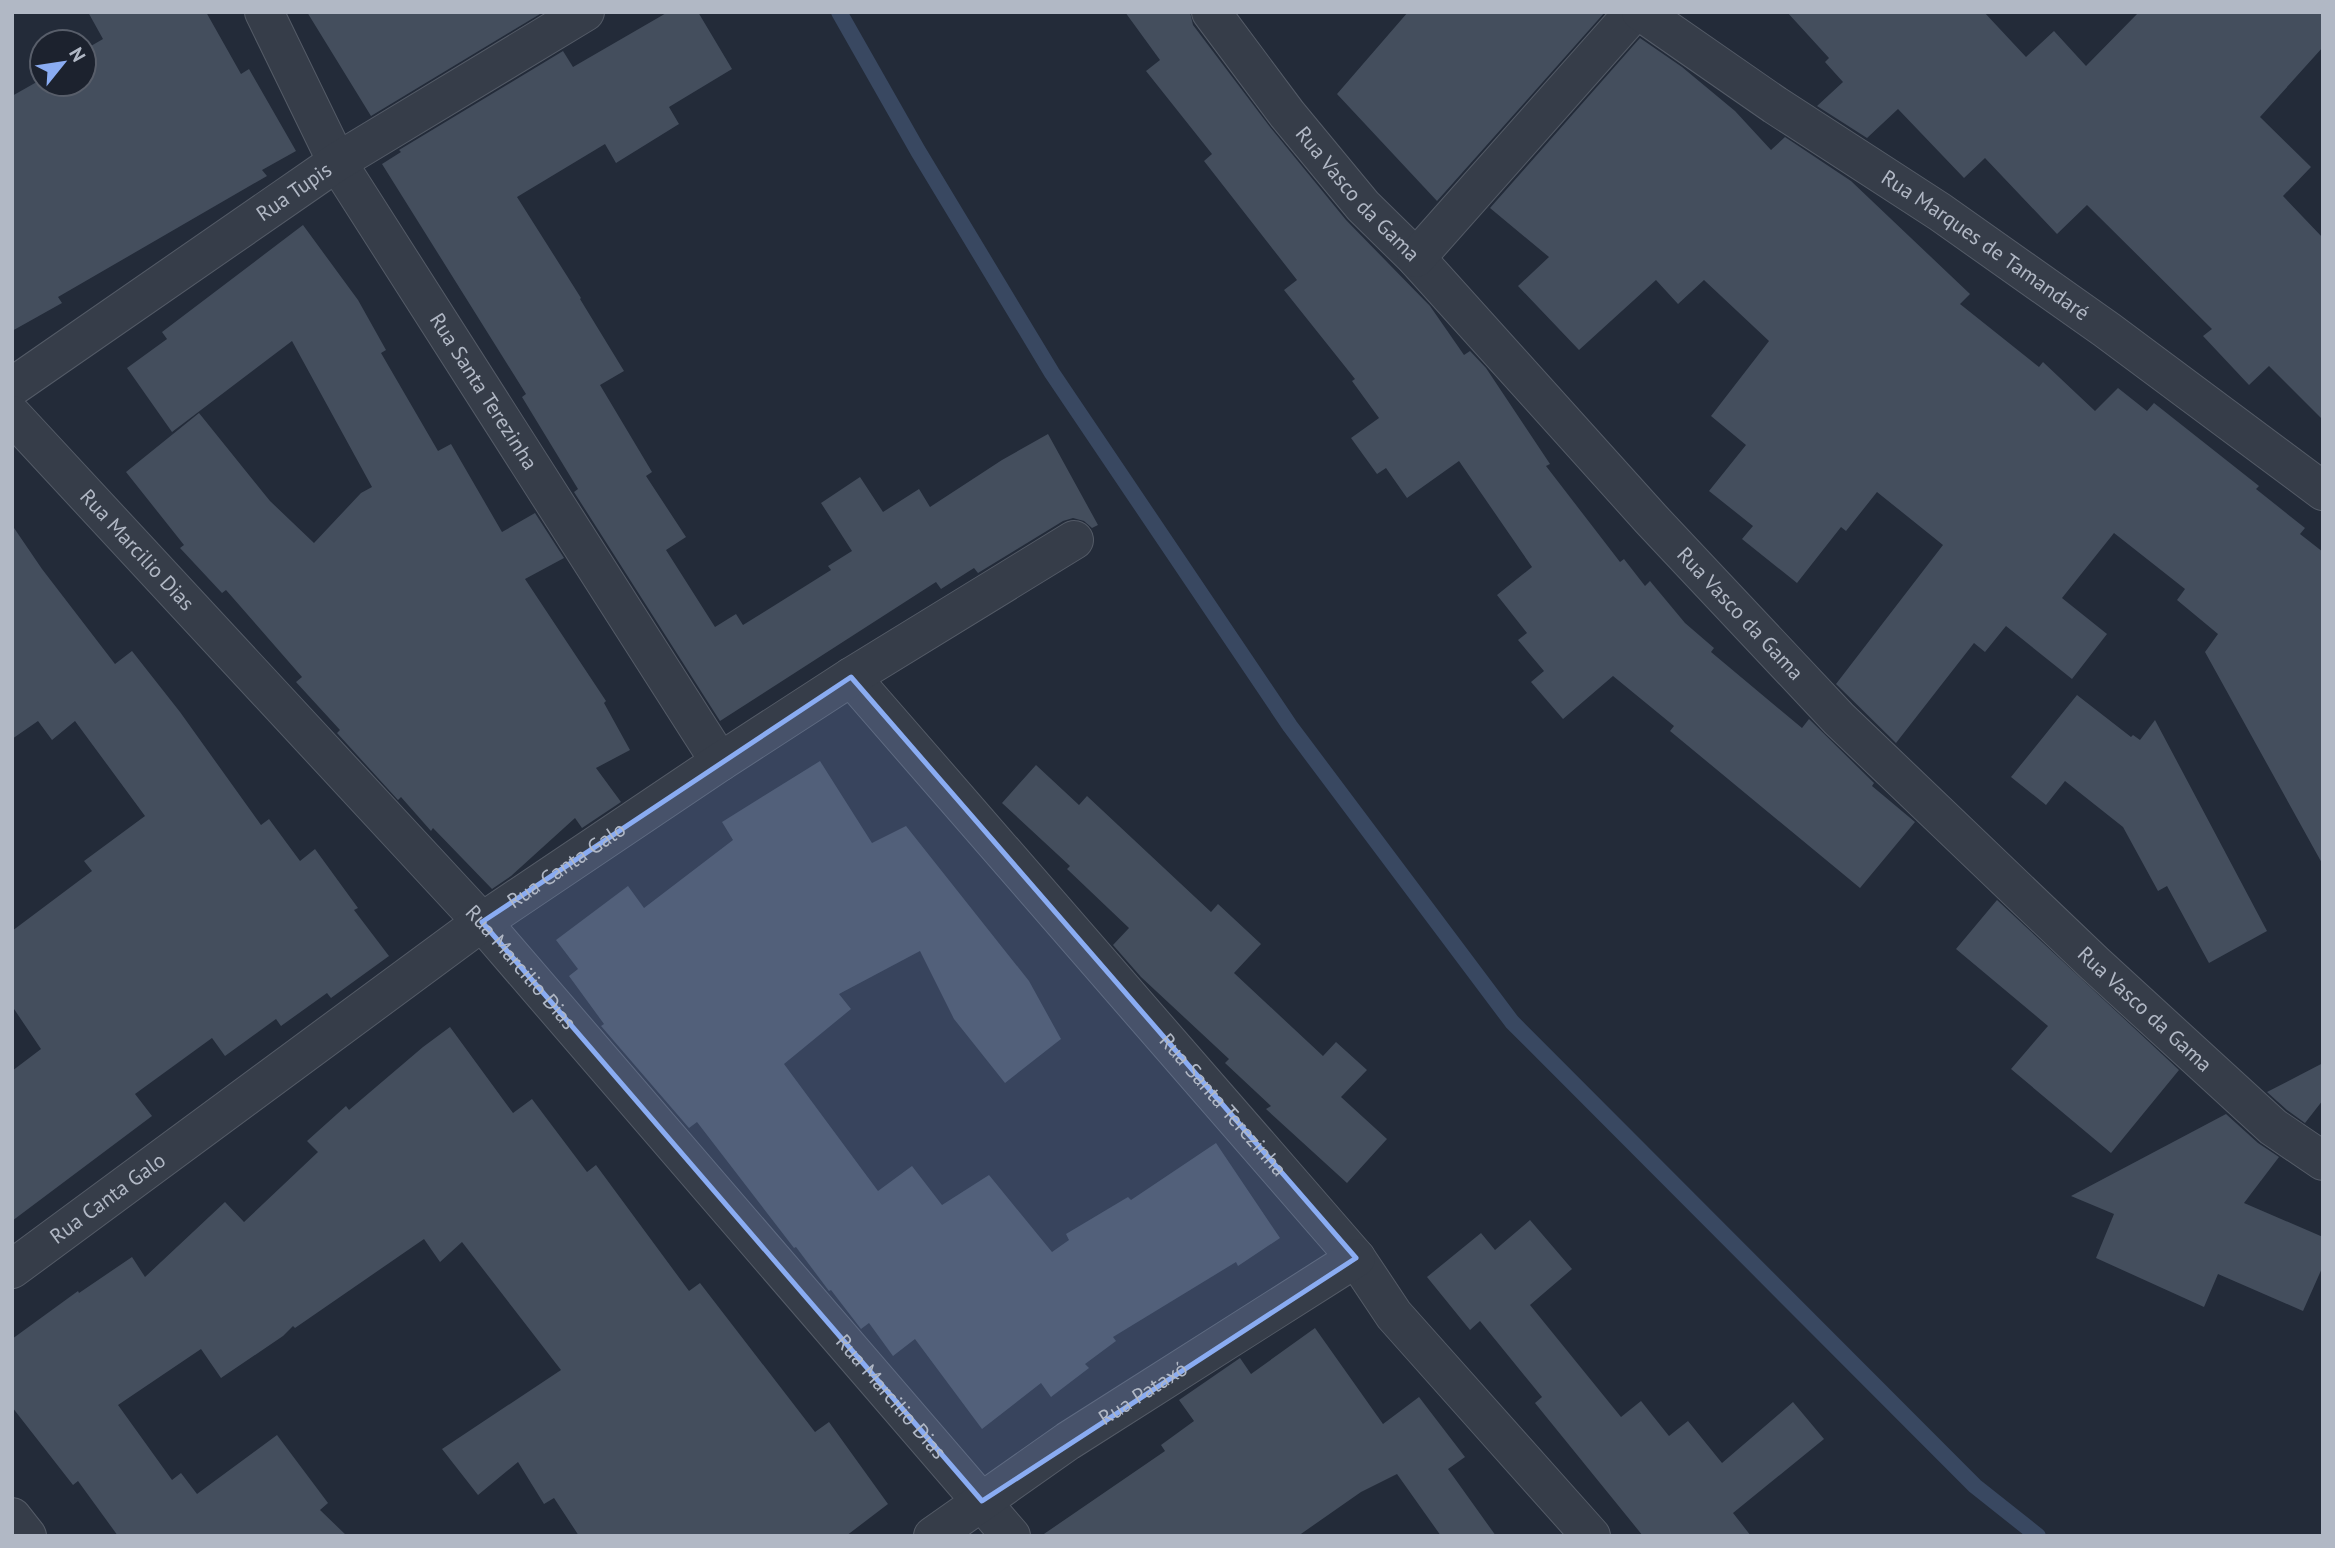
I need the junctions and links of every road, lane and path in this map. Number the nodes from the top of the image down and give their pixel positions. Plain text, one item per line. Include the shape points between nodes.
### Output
1 (264, 12) edge
2 (585, 12) edge
3 (1211, 12) edge
4 (1634, 12) edge
5 (1642, 12) edge
6 (337, 162) junction
7 (1416, 258) junction
8 (12, 387) edge
9 (12, 415) edge
10 (2323, 492) edge
11 (1074, 540) dead end
12 (851, 677) junction
13 (720, 762) junction
14 (482, 922) junction
15 (2323, 1161) edge
16 (1356, 1258) junction
17 (12, 1269) edge
18 (982, 1501) junction
19 (12, 1517) edge
20 (27, 1536) edge
21 (933, 1536) edge
22 (1010, 1536) edge
23 (1591, 1536) edge

1 - 6 street, Rua Santa Terezinha
2 - 6 street, Rua Tupis
3 - 7 street, Rua Vasco da Gama via 1354,196
4 - 7 street
5 - 10 street, Rua Marques de Tamandaré via 1940,212
6 - 8 street, Rua Tupis
6 - 13 street, Rua Santa Terezinha
7 - 15 street, Rua Vasco da Gama via 1839,719 2094,964 2273,1126
9 - 14 street, Rua Marcilio Dias
11 - 12 street, Rua Canta Galo
12 - 13 street, Rua Canta Galo
12 - 16 street, Rua Santa Terezinha
13 - 14 street, Rua Canta Galo
14 - 17 street, Rua Canta Galo
14 - 18 street, Rua Marcilio Dias
16 - 18 street, Rua Pataxó
16 - 23 street, Rua Santa Terezinha via 1394,1315
18 - 21 street, Rua Pataxó
18 - 22 street, Rua Marcilio Dias
19 - 20 street

